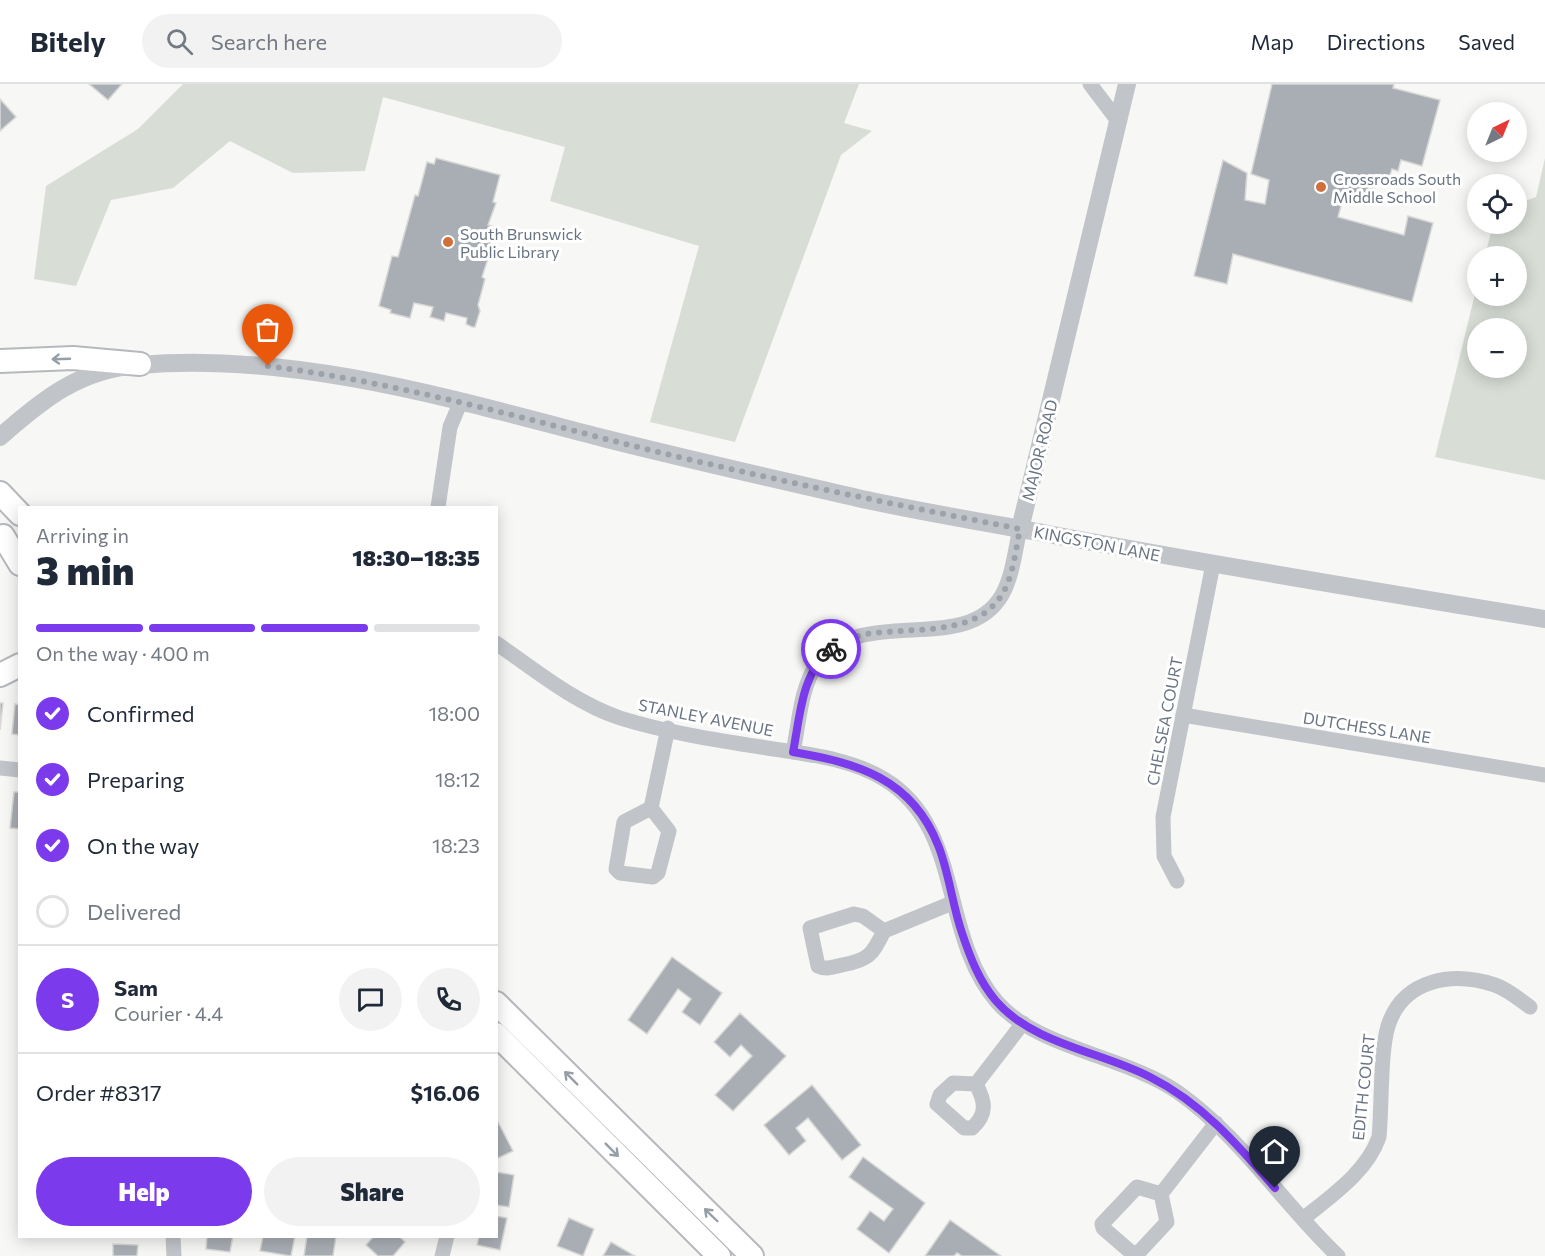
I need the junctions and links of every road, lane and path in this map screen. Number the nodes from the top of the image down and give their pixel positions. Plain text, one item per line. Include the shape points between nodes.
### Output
1 (1090, 84) edge
2 (1127, 84) edge
3 (1118, 122) junction
4 (0, 361) edge
5 (140, 364) junction
6 (461, 401) junction
7 (0, 436) edge
8 (0, 493) edge
9 (438, 506) edge
10 (18, 512) edge
11 (1020, 529) junction
12 (2, 534) edge
13 (18, 551) edge
14 (18, 561) edge
15 (1212, 564) junction
16 (1545, 619) edge
17 (498, 645) edge
18 (18, 666) edge
19 (0, 675) edge
20 (1183, 715) junction
21 (668, 729) junction
22 (793, 752) junction
23 (0, 768) edge
24 (18, 770) edge
25 (1545, 775) edge
26 (651, 808) junction
27 (1177, 881) dead end
28 (952, 903) junction
29 (884, 931) junction
30 (498, 1005) edge
31 (1530, 1007) dead end
32 (1023, 1023) junction
33 (498, 1036) edge
34 (976, 1084) dead end
35 (1216, 1123) junction
36 (1161, 1194) junction
37 (1303, 1219) junction
38 (173, 1238) edge
39 (446, 1238) edge
40 (174, 1256) edge
41 (442, 1256) edge
42 (719, 1256) edge
43 (752, 1256) edge
44 (1338, 1256) edge

1 - 3 street
2 - 3 street, MAJOR ROAD
3 - 11 street, MAJOR ROAD
5 -> 4 main road via 72,358
5 - 6 street, KINGSTON LANE via 206,362 268,366
5 - 7 street, KINGSTON LANE via 107,368 84,376
6 - 9 street via 450,427
6 - 11 street, KINGSTON LANE via 870,500
8 - 10 main road
11 - 15 street, KINGSTON LANE
11 - 22 street, MAJOR ROAD via 1007,585 992,608 981,616 956,626 859,635 826,654 809,679
12 - 13 main road
12 - 14 main road
15 - 16 street, KINGSTON LANE
15 - 20 street, CHELSEA COURT
17 - 21 street, STANLEY AVENUE via 596,708
18 - 19 main road
20 - 25 street, DUTCHESS LANE
20 - 27 street, CHELSEA COURT via 1163,817 1164,856
21 - 22 street, STANLEY AVENUE
21 - 26 street
22 - 28 street, STANLEY AVENUE via 866,769 901,791 929,825 939,847
23 - 24 street
26 - 26 street via 669,831 658,873 653,877 620,873 616,869 624,822
28 - 29 street
28 - 32 street, STANLEY AVENUE via 983,982 1002,1006
29 - 29 street via 874,951 862,962 824,969 818,966 809,933 810,928 854,914
43 -> 30 main road
31 - 37 street, EDITH COURT via 1496,985 1460,978 1434,980 1409,994 1399,1004 1387,1029 1375,1150 1353,1176
32 - 34 street
32 - 35 street, STANLEY AVENUE via 1151,1077 1177,1091
33 -> 42 main road
35 - 36 street
35 - 37 street, STANLEY AVENUE
36 - 36 street via 1167,1222 1140,1251 1129,1254 1103,1228 1104,1221 1137,1187
37 - 44 street, STANLEY AVENUE
38 - 40 street
39 - 41 street

